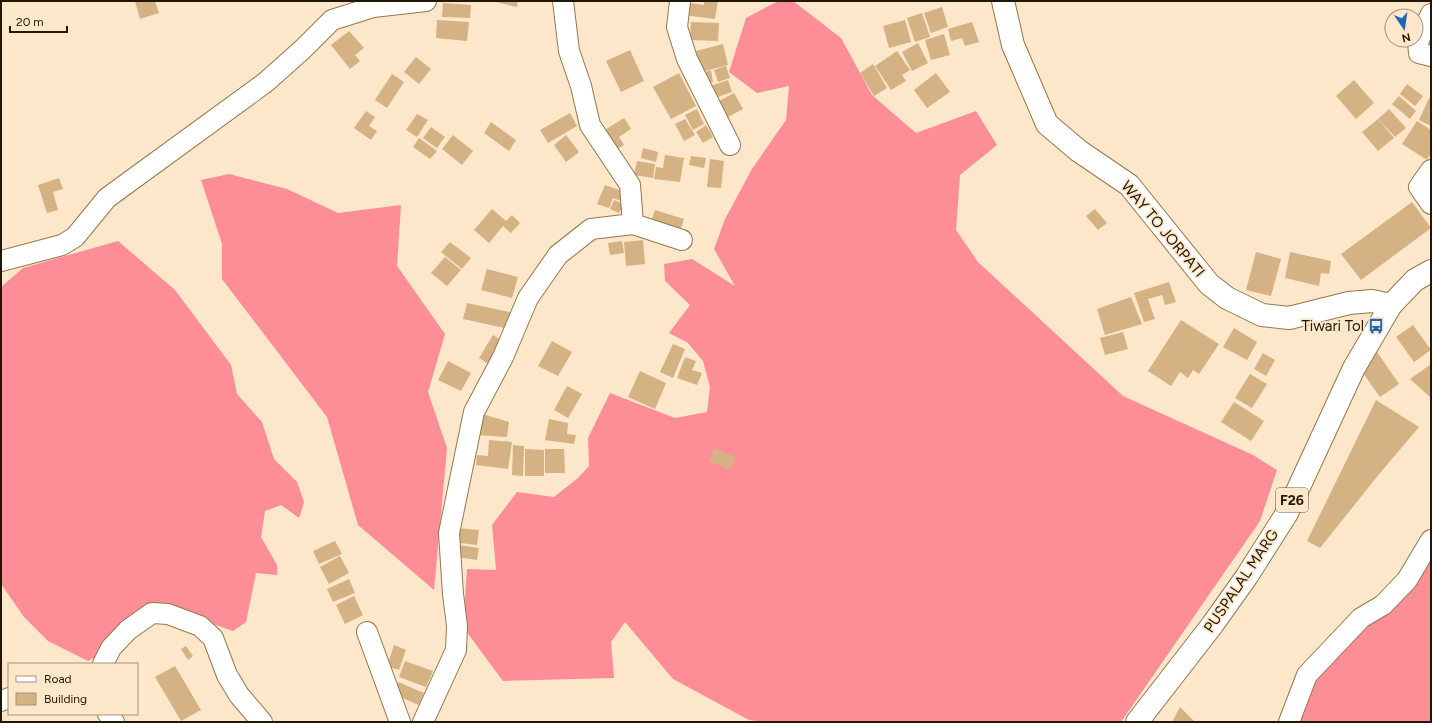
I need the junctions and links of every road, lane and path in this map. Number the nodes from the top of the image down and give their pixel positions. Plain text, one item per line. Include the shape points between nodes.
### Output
1 (426, 1) edge
2 (563, 1) edge
3 (680, 1) edge
4 (1003, 1) edge
5 (1431, 14) edge
6 (1431, 56) edge
7 (730, 144) dead end
8 (1431, 170) edge
9 (1431, 204) edge
10 (633, 224) junction
11 (682, 240) dead end
12 (1, 261) edge
13 (1431, 271) edge
14 (1392, 305) junction
15 (1431, 540) edge
16 (367, 632) dead end
17 (104, 663) edge
18 (262, 722) edge
19 (400, 722) edge
20 (423, 722) edge
21 (1137, 722) edge
22 (1289, 722) edge

1 - 12 street via 373,7 332,20 266,82 107,198 75,237 62,244
2 - 10 street via 570,52 590,125 630,185
3 - 7 street via 677,27 687,59
4 - 14 street, WAY TO JORPATI via 1013,45 1047,124 1128,185 1209,284 1227,298 1262,315 1289,318 1349,303 1372,301
5 - 6 street via 1418,42 1419,53
8 - 9 street via 1419,187
10 - 11 street
10 - 20 street via 591,229 558,255 528,298 474,412 449,533 457,626 456,650
13 - 14 street, PUSPALAL MARG / F26 via 1415,280
14 - 21 street, PUSPALAL MARG / F26 via 1354,368 1286,513 1247,576 1213,624
15 - 22 street via 1407,580 1383,605 1361,618 1307,675
16 - 19 street
17 - 18 street via 111,648 128,630 152,613 168,614 193,623 212,638 227,675 239,695

